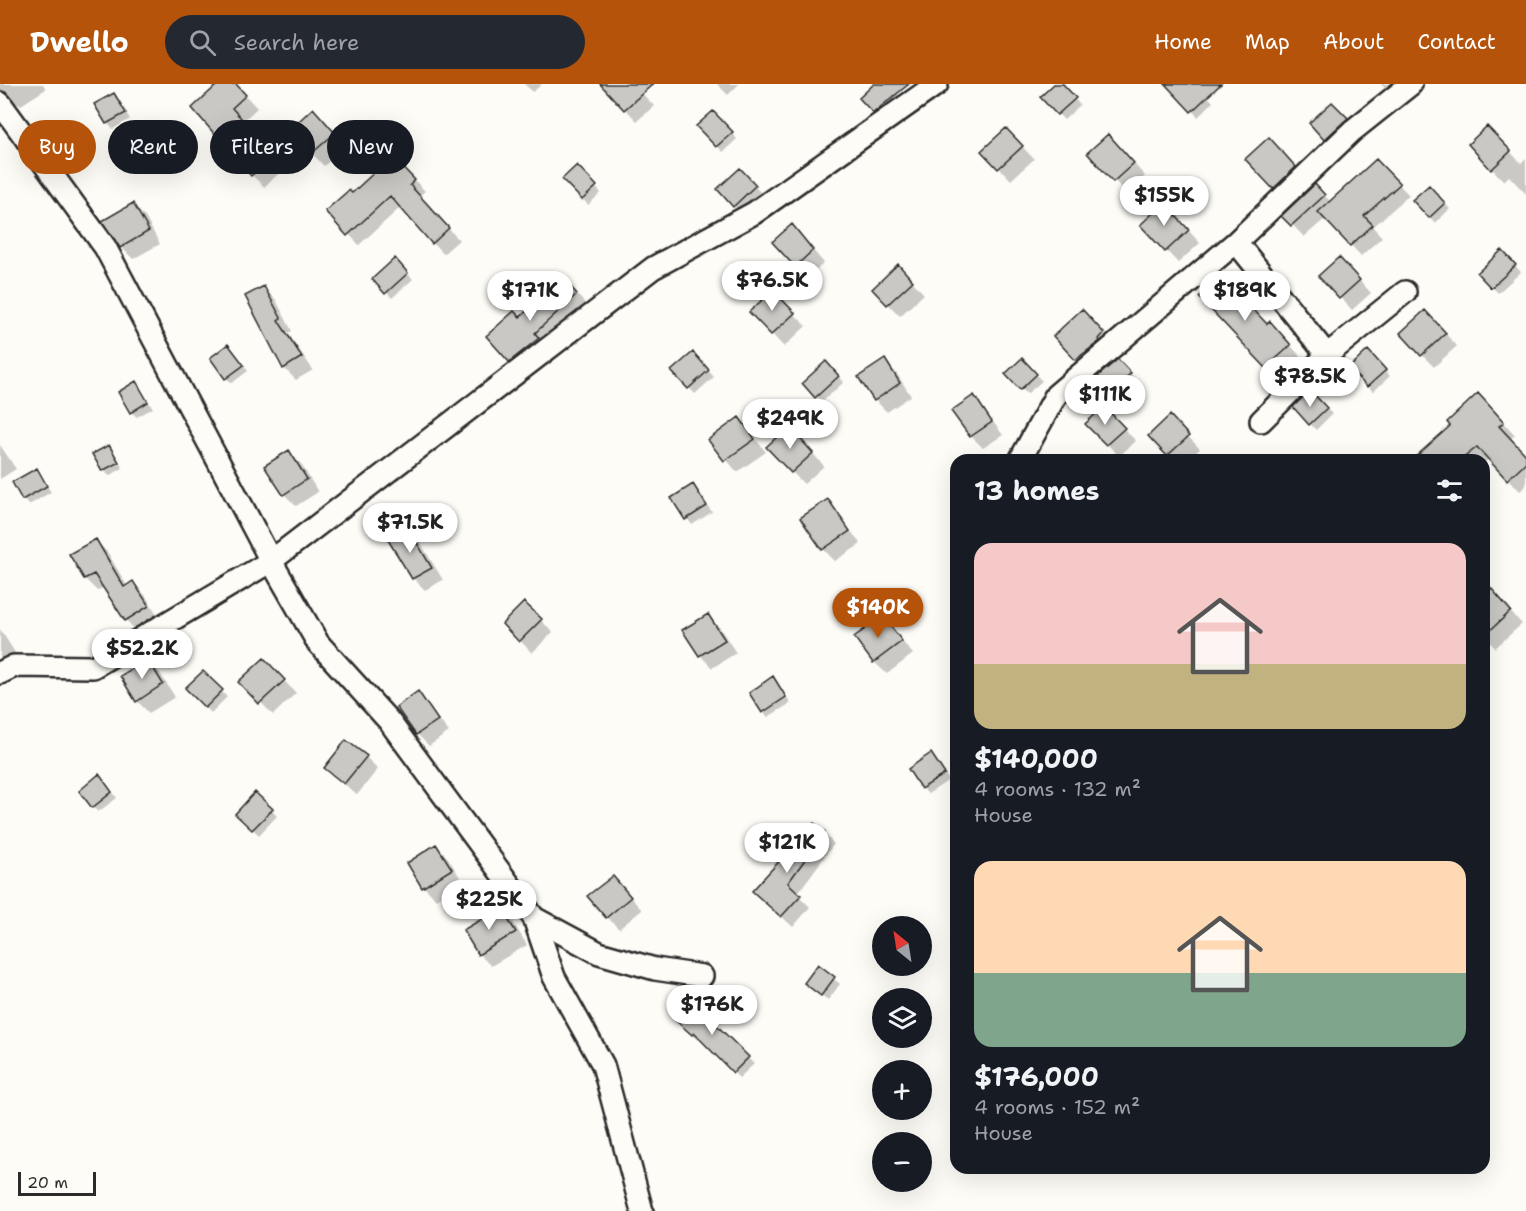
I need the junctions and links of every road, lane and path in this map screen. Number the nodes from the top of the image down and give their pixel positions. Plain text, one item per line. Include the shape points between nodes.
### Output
1 (937, 84) edge
2 (1411, 84) edge
3 (0, 103) edge
4 (1236, 242) junction
5 (1405, 292) dead end
6 (1327, 355) junction
7 (1261, 421) dead end
8 (1023, 454) edge
9 (271, 561) junction
10 (0, 673) edge
11 (534, 918) junction
12 (702, 976) dead end
13 (642, 1211) edge

1 - 9 street via 754,213 653,268
2 - 4 street via 1352,131
3 - 9 street via 105,246
4 - 6 street
4 - 8 street via 1056,394
5 - 6 street
6 - 7 street
9 - 10 street via 93,667 14,666
9 - 11 street via 318,643 389,720
11 - 12 street via 598,952 655,969
11 - 13 street via 554,977 603,1065

